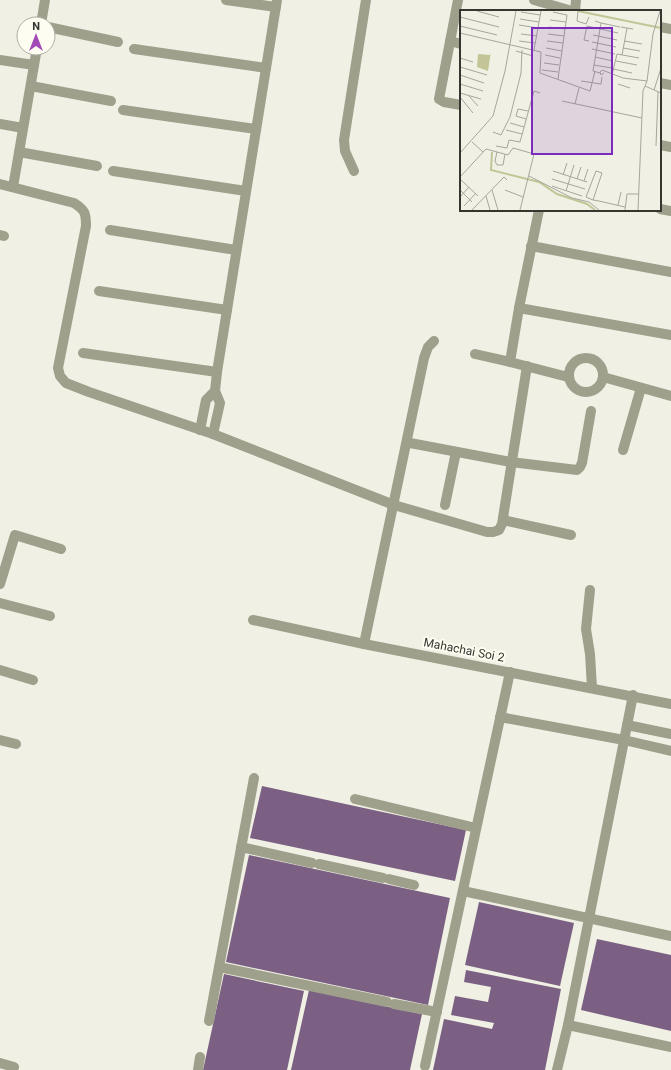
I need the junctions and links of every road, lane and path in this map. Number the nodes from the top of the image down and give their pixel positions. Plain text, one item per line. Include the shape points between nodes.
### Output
1 (43, 0) edge
2 (226, 0) edge
3 (366, 0) edge
4 (458, 0) edge
5 (534, 0) edge
6 (576, 0) edge
7 (276, 3) edge
8 (569, 10) edge
9 (573, 10) edge
10 (42, 16) edge
11 (661, 27) edge
12 (56, 29) edge
13 (671, 29) edge
14 (450, 41) junction
15 (118, 42) dead end
16 (460, 44) edge
17 (134, 49) dead end
18 (36, 56) edge
19 (0, 60) edge
20 (34, 65) junction
21 (266, 68) junction
22 (661, 83) edge
23 (671, 85) edge
24 (31, 86) junction
25 (110, 101) dead end
26 (460, 105) edge
27 (123, 110) dead end
28 (0, 124) edge
29 (24, 128) junction
30 (256, 129) junction
31 (661, 145) edge
32 (671, 147) edge
33 (19, 152) junction
34 (97, 166) dead end
35 (113, 171) dead end
36 (354, 171) dead end
37 (0, 184) edge
38 (13, 187) junction
39 (246, 191) junction
40 (661, 209) edge
41 (538, 211) edge
42 (671, 211) edge
43 (110, 230) dead end
44 (531, 246) junction
45 (236, 250) junction
46 (671, 272) edge
47 (100, 291) dead end
48 (519, 308) junction
49 (227, 310) junction
50 (671, 335) edge
51 (434, 341) dead end
52 (83, 353) dead end
53 (475, 354) dead end
54 (510, 362) junction
55 (527, 366) junction
56 (217, 372) junction
57 (568, 377) junction
58 (603, 377) junction
59 (641, 388) junction
60 (214, 391) junction
61 (671, 396) edge
62 (591, 411) dead end
63 (200, 430) junction
64 (213, 434) junction
65 (410, 443) dead end
66 (623, 450) dead end
67 (456, 452) junction
68 (511, 462) junction
69 (394, 505) junction
70 (445, 505) dead end
71 (503, 520) junction
72 (571, 535) dead end
73 (61, 548) dead end
74 (0, 584) edge
75 (590, 590) dead end
76 (0, 603) edge
77 (50, 616) dead end
78 (253, 620) dead end
79 (364, 644) junction
80 (0, 670) edge
81 (510, 672) junction
82 (33, 680) dead end
83 (592, 688) junction
84 (634, 695) junction
85 (671, 704) edge
86 (500, 717) junction
87 (627, 725) junction
88 (671, 734) edge
89 (0, 740) edge
90 (624, 740) junction
91 (16, 744) dead end
92 (671, 751) edge
93 (254, 778) dead end
94 (355, 799) dead end
95 (476, 828) junction
96 (241, 847) junction
97 (414, 884) dead end
98 (462, 891) junction
99 (589, 918) junction
100 (671, 936) edge
101 (219, 968) junction
102 (436, 1012) junction
103 (209, 1021) dead end
104 (568, 1025) junction
105 (671, 1047) edge
106 (200, 1057) dead end
107 (0, 1063) edge
108 (425, 1066) dead end
109 (13, 1070) edge
110 (198, 1070) edge
111 (557, 1070) edge

1 - 10 street
2 - 7 street
3 - 36 street via 344,140 345,151
4 - 14 street
5 - 8 street
6 - 9 street
7 - 21 street
11 - 13 street
12 - 15 street
14 - 16 street
14 - 26 street via 439,98 444,102
17 - 21 street
18 - 20 street
19 - 20 street
20 - 24 street
21 - 30 street
22 - 23 street
24 - 25 street
24 - 29 street
27 - 30 street
28 - 29 street
29 - 33 street
30 - 39 street
31 - 32 street
33 - 34 street
33 - 38 street
35 - 39 street
37 - 38 street
38 - 63 street via 74,203 86,216 59,359 60,376 66,383 89,392
39 - 45 street
40 - 42 street
41 - 44 street
43 - 45 street
44 - 46 street
44 - 48 street
45 - 49 street
47 - 49 street
48 - 50 street
48 - 54 street
49 - 56 street
51 - 69 street via 428,347 424,358
52 - 56 street
53 - 54 street
54 - 55 street
55 - 57 street
55 - 68 street
56 - 60 street
57 - 58 street via 573,388 589,393 599,387
57 - 58 street via 572,365 582,358 589,358 600,364
58 - 59 street
59 - 61 street
59 - 66 street
60 - 63 street via 206,400
60 - 64 street via 220,403
62 - 68 street via 580,468 577,470
63 - 64 street
64 - 69 street
65 - 67 street
67 - 68 street
67 - 70 street
68 - 71 street
69 - 71 street via 486,532 499,530
69 - 79 street
71 - 72 street
73 - 74 street via 15,535
75 - 83 street via 586,629
76 - 77 street
78 - 79 street, Mahachai Soi 2
79 - 81 street, Mahachai Soi 2
80 - 82 street
81 - 83 street, Mahachai Soi 2
81 - 86 street
83 - 84 street, Mahachai Soi 2
84 - 85 street, Mahachai Soi 2
84 - 87 street
86 - 90 street
86 - 95 street
87 - 88 street
87 - 90 street
89 - 91 street
90 - 92 street
90 - 99 street
93 - 96 street
94 - 95 street
95 - 98 street
96 - 97 street
96 - 101 street
98 - 99 street
98 - 102 street
99 - 100 street
99 - 104 street
101 - 102 street
101 - 103 street
102 - 108 street
104 - 105 street
104 - 111 street
106 - 110 street
107 - 109 street via 14,1067

